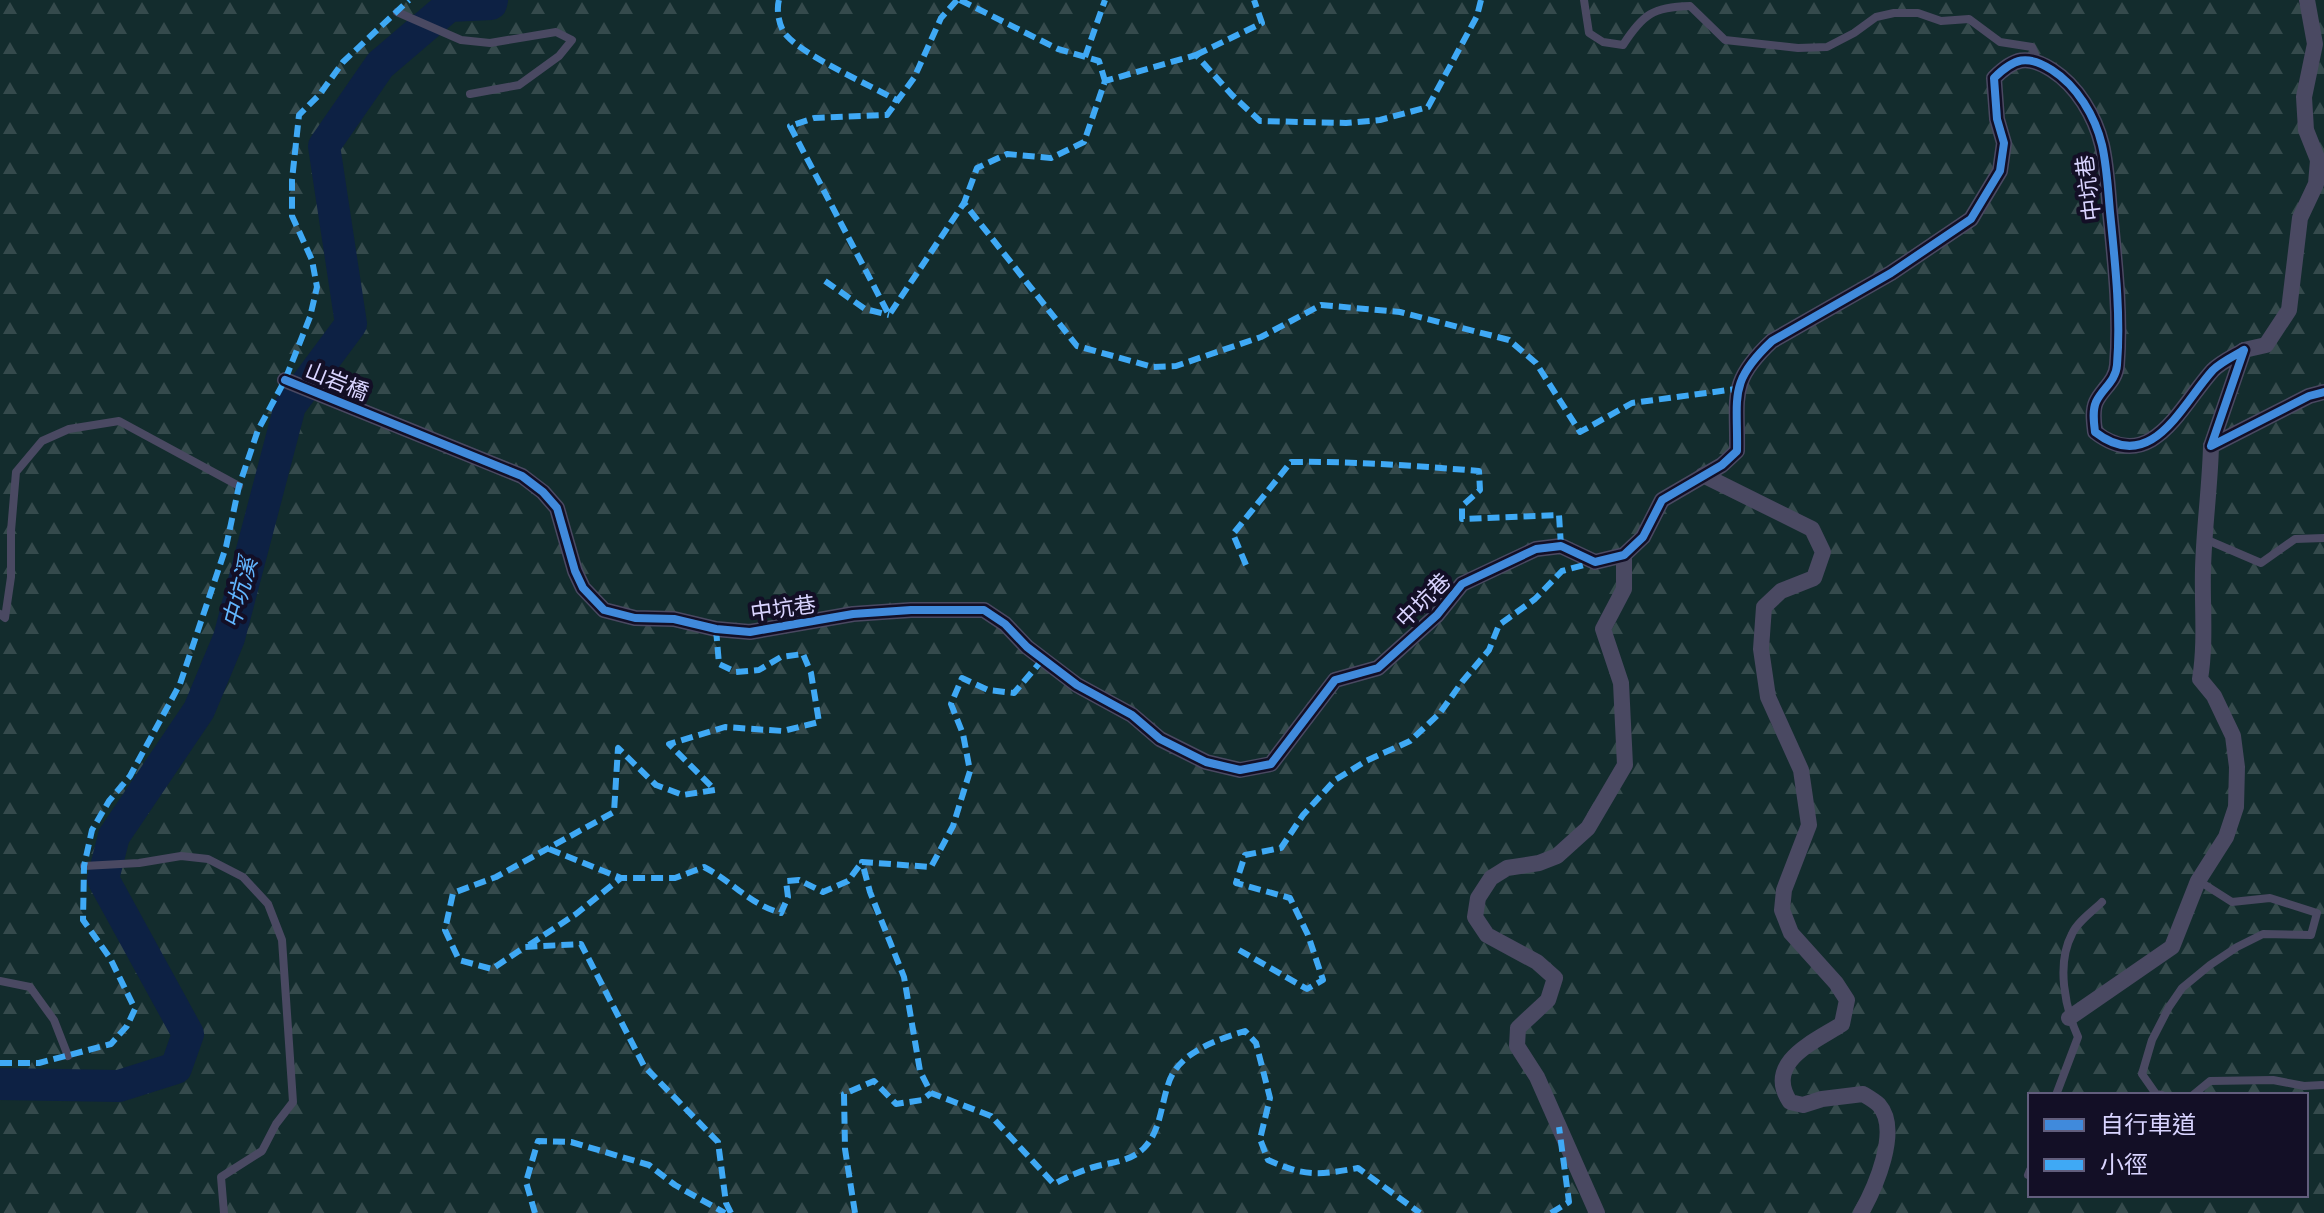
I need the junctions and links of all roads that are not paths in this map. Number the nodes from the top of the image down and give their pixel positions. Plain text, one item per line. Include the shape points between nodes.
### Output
1 (1584, 0) edge
2 (2307, 0) edge
3 (397, 12) dead end
4 (2039, 61) junction
5 (470, 94) dead end
6 (2244, 350) junction
7 (285, 380) dead end
8 (2324, 392) edge
9 (375, 416) joint
10 (2211, 446) junction
11 (1703, 475) junction
12 (239, 486) dead end
13 (2324, 538) edge
14 (2205, 539) junction
15 (1624, 555) junction
16 (0, 614) edge
17 (85, 866) dead end
18 (2198, 881) junction
19 (2102, 902) dead end
20 (0, 981) edge
21 (2069, 1018) junction
22 (68, 1056) dead end
23 (2322, 1085) dead end
24 (2057, 1093) edge
25 (2155, 1093) edge
26 (2195, 1093) edge
27 (224, 1213) edge
28 (1597, 1213) edge
29 (1861, 1213) edge

1 - 4 lane via 1589,33 1623,45 1639,21 1661,7 1690,6 1725,40 1798,48 1827,47 1876,17 1918,13 1941,21 1969,19 2000,42 2032,47
2 - 6 street via 2315,44 2304,97 2306,130 2318,160 2316,184 2300,218 2289,310 2266,345
3 - 5 lane via 461,40 490,43 556,32 572,40 519,85
4 - 6 street, 中坑巷 via 2071,83 2102,145 2117,370 2097,401 2095,432 2109,443 2128,447 2153,439 2171,426 2215,368
4 - 11 street via 2014,61 1994,78 2004,143 2000,171 1971,219 1758,354 1736,389 1737,451
6 - 10 street
7 - 9 street, 山岩橋
8 - 10 street
9 - 15 street, 中坑巷 via 522,476 543,492 557,508 583,588 604,610 750,632 853,614 984,610 1077,685 1132,715 1160,739 1206,762 1240,770 1271,764 1335,680 1378,668 1437,615 1462,584 1536,549 1561,546 1595,562
10 - 14 street
11 - 15 street via 1662,500 1643,537
11 - 29 street via 1812,529 1823,552 1814,578 1781,591 1764,607 1761,649 1768,697 1801,770 1809,825 1784,890 1782,910 1791,933 1847,1000 1842,1024 1792,1055 1782,1089 1790,1102 1803,1105 1863,1094 1880,1106 1889,1126 1884,1156
12 - 16 lane via 119,421 69,429 42,441 16,472 11,577 5,618
13 - 14 lane via 2295,539 2261,563
14 - 18 street via 2200,679 2233,736 2237,767 2236,807 2226,837
15 - 28 street via 1624,589 1603,629 1621,683 1625,765 1588,828 1557,856 1507,868 1491,878 1478,898 1475,917 1487,935 1555,978 1548,1000 1518,1028 1517,1046 1537,1077
17 - 27 lane via 181,856 208,859 243,877 268,904 282,940 293,1102 262,1151 221,1177
18 - 21 street via 2172,947
18 - 25 lane via 2232,902 2270,898 2317,913 2311,935 2263,934 2182,988 2152,1040 2142,1074
19 - 21 lane via 2072,933 2063,989
20 - 22 lane via 30,987 54,1020
21 - 24 lane via 2078,1037
23 - 26 lane via 2210,1081

